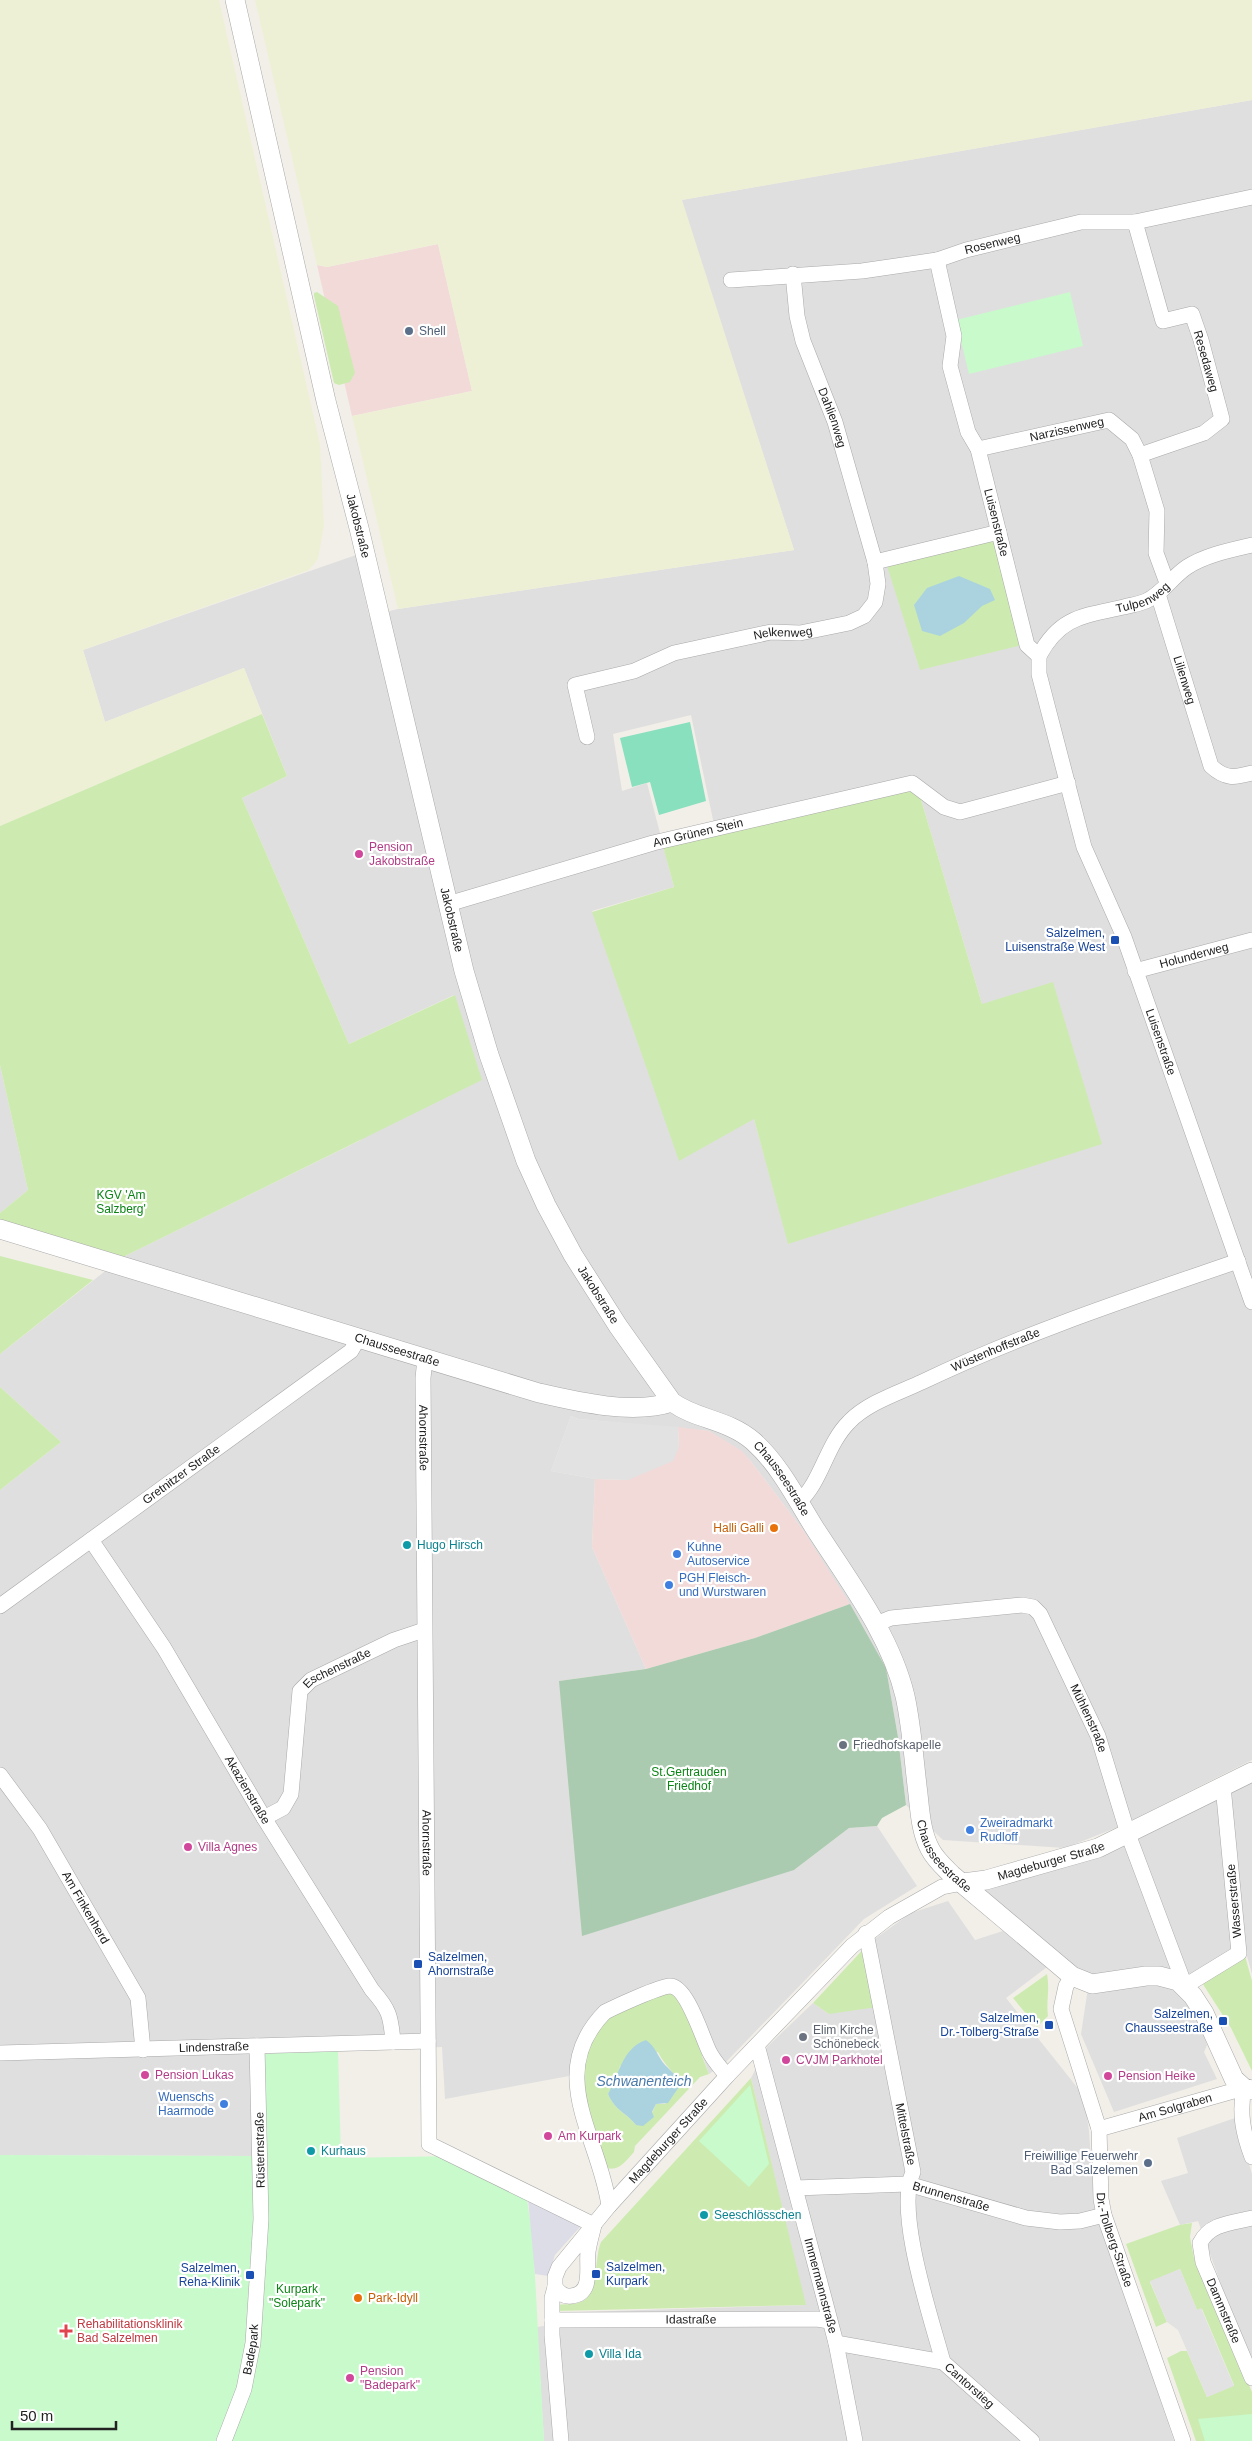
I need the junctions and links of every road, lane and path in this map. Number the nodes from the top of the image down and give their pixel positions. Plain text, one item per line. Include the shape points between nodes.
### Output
1 (235, 0) edge
2 (1252, 197) edge
3 (1136, 222) junction
4 (937, 260) junction
5 (793, 274) junction
6 (730, 280) dead end
7 (978, 449) junction
8 (1140, 455) junction
9 (999, 532) junction
10 (1252, 545) edge
11 (874, 562) junction
12 (1162, 589) junction
13 (1039, 656) junction
14 (587, 736) dead end
15 (1252, 773) edge
16 (1068, 783) junction
17 (448, 904) junction
18 (1252, 940) edge
19 (1136, 971) junction
20 (0, 1230) edge
21 (1238, 1261) junction
22 (1252, 1302) edge
23 (358, 1339) junction
24 (425, 1359) junction
25 (672, 1402) junction
26 (799, 1502) junction
27 (91, 1540) junction
28 (0, 1606) edge
29 (876, 1624) junction
30 (424, 1630) junction
31 (1252, 1772) edge
32 (0, 1775) edge
33 (1223, 1786) junction
34 (264, 1818) junction
35 (1128, 1834) junction
36 (964, 1884) junction
37 (866, 1933) junction
38 (1072, 1976) junction
39 (1185, 1986) junction
40 (428, 2041) junction
41 (393, 2042) junction
42 (757, 2045) junction
43 (257, 2046) junction
44 (143, 2050) junction
45 (0, 2053) edge
46 (727, 2076) junction
47 (1248, 2089) edge
48 (1099, 2129) junction
49 (1252, 2157) edge
50 (908, 2184) junction
51 (795, 2188) junction
52 (609, 2206) junction
53 (1104, 2215) junction
54 (1252, 2218) edge
55 (594, 2225) junction
56 (259, 2254) joint
57 (555, 2287) junction
58 (552, 2320) junction
59 (830, 2321) junction
60 (836, 2343) junction
61 (943, 2362) junction
62 (1252, 2378) edge
63 (224, 2441) edge
64 (561, 2441) edge
65 (855, 2441) edge
66 (1032, 2441) edge
67 (1183, 2441) edge

1 - 17 street, Jakobstraße via 326,401
2 - 3 street, Rosenweg
3 - 4 street, Rosenweg via 1081,222
3 - 8 street, Resedaweg via 1163,320 1192,314 1222,419 1204,433
4 - 5 street, Rosenweg via 862,271
4 - 7 street, Luisenstraße via 954,336 950,366 968,432
5 - 6 street, Rosenweg
5 - 11 street, Dahlienweg via 803,341 836,422
7 - 8 street, Narzissenweg via 1109,420 1132,439
7 - 9 street, Luisenstraße
8 - 12 street, Lilienweg via 1157,511 1156,553
9 - 11 street
9 - 13 street, Luisenstraße via 1027,645
10 - 12 street, Tulpenweg via 1188,566
11 - 14 street, Nelkenweg via 878,584 875,602 864,616 849,623 800,633 771,632 674,653 634,671 574,685
12 - 13 street, Tulpenweg via 1145,602 1079,617 1059,628 1048,639
12 - 15 street, Lilienweg via 1211,766 1221,776 1235,778
13 - 16 street, Luisenstraße via 1039,674
16 - 17 street, Am Grünen Stein via 960,812 944,807 912,783 654,842
16 - 19 street, Luisenstraße via 1084,847
17 - 25 street, Jakobstraße via 489,1054 535,1184 588,1279
18 - 19 street, Holunderweg
19 - 21 street, Luisenstraße
20 - 23 street, Chausseestraße
21 - 22 street, Luisenstraße
21 - 26 street, Wüstenhoffstraße via 1074,1317 873,1405 849,1422 831,1446 807,1495
23 - 24 street, Chausseestraße
23 - 27 street, Gretnitzer Straße via 351,1351
24 - 25 street, Chausseestraße via 581,1402 656,1407
24 - 30 street, Ahornstraße via 422,1378
25 - 26 street, Chausseestraße via 681,1409 727,1425 753,1442
26 - 29 street, Chausseestraße
27 - 28 street, Gretnitzer Straße
27 - 34 street, Akazienstraße via 164,1648
29 - 35 street, Mühlenstraße via 891,1618 1022,1605 1033,1607 1040,1614 1098,1736
29 - 36 street, Chausseestraße via 905,1696 925,1836 934,1856
30 - 34 street, Eschenstraße via 394,1640 311,1680 300,1691 292,1794 283,1808
30 - 40 street, Ahornstraße
31 - 33 street, Magdeburger Straße
32 - 44 street, Am Finkenherd via 40,1829 138,1998
33 - 35 street, Magdeburger Straße
33 - 39 street, Wasserstraße via 1239,1953
34 - 41 street, Akazienstraße via 372,1990 387,2007
35 - 36 street, Magdeburger Straße via 1080,1855
35 - 39 street, Mühlenstraße
36 - 37 street, Magdeburger Straße via 942,1887
36 - 38 street, Chausseestraße
37 - 42 street, Magdeburger Straße
37 - 50 street, Mittelstraße via 913,2172
38 - 39 street, Chausseestraße via 1084,1982 1101,1984 1159,1976
38 - 48 street, Dr.-Tolberg-Straße via 1066,1986 1061,2009
39 - 47 street via 1211,2026 1234,2079
40 - 41 street, Lindenstraße
40 - 55 street, Ahornstraße via 429,2144
41 - 43 street, Lindenstraße
42 - 46 street, Magdeburger Straße
42 - 51 street, Immermannstraße
43 - 44 street, Lindenstraße
43 - 56 street, Rüsternstraße via 261,2180
44 - 45 street, Lindenstraße
46 - 52 street, Magdeburger Straße
46 - 52 street via 710,2053 685,1996 678,1988 670,1986 653,1992 605,2012 599,2018 576,2062 582,2113 607,2189
47 - 48 street, Am Solgraben
47 - 49 street via 1240,2110
48 - 53 street, Dr.-Tolberg-Straße
50 - 51 street, Brunnenstraße
50 - 53 street, Brunnenstraße via 1026,2218 1060,2222
50 - 61 street, Mittelstraße via 907,2214
51 - 59 street, Immermannstraße
52 - 55 street, Magdeburger Straße
53 - 67 street, Dr.-Tolberg-Straße
54 - 62 street, Dammstraße via 1217,2226 1200,2243 1203,2262
55 - 57 street, Magdeburger Straße via 559,2267
55 - 57 street, Magdeburger Straße via 588,2253 589,2272 583,2289 569,2297
56 - 63 street, Badepark via 253,2343 244,2389
57 - 58 street
58 - 59 street, Idastraße via 817,2318
58 - 64 street
59 - 60 street, Immermannstraße
60 - 61 street, Cantorstieg
60 - 65 street, Immermannstraße
61 - 66 street, Cantorstieg

